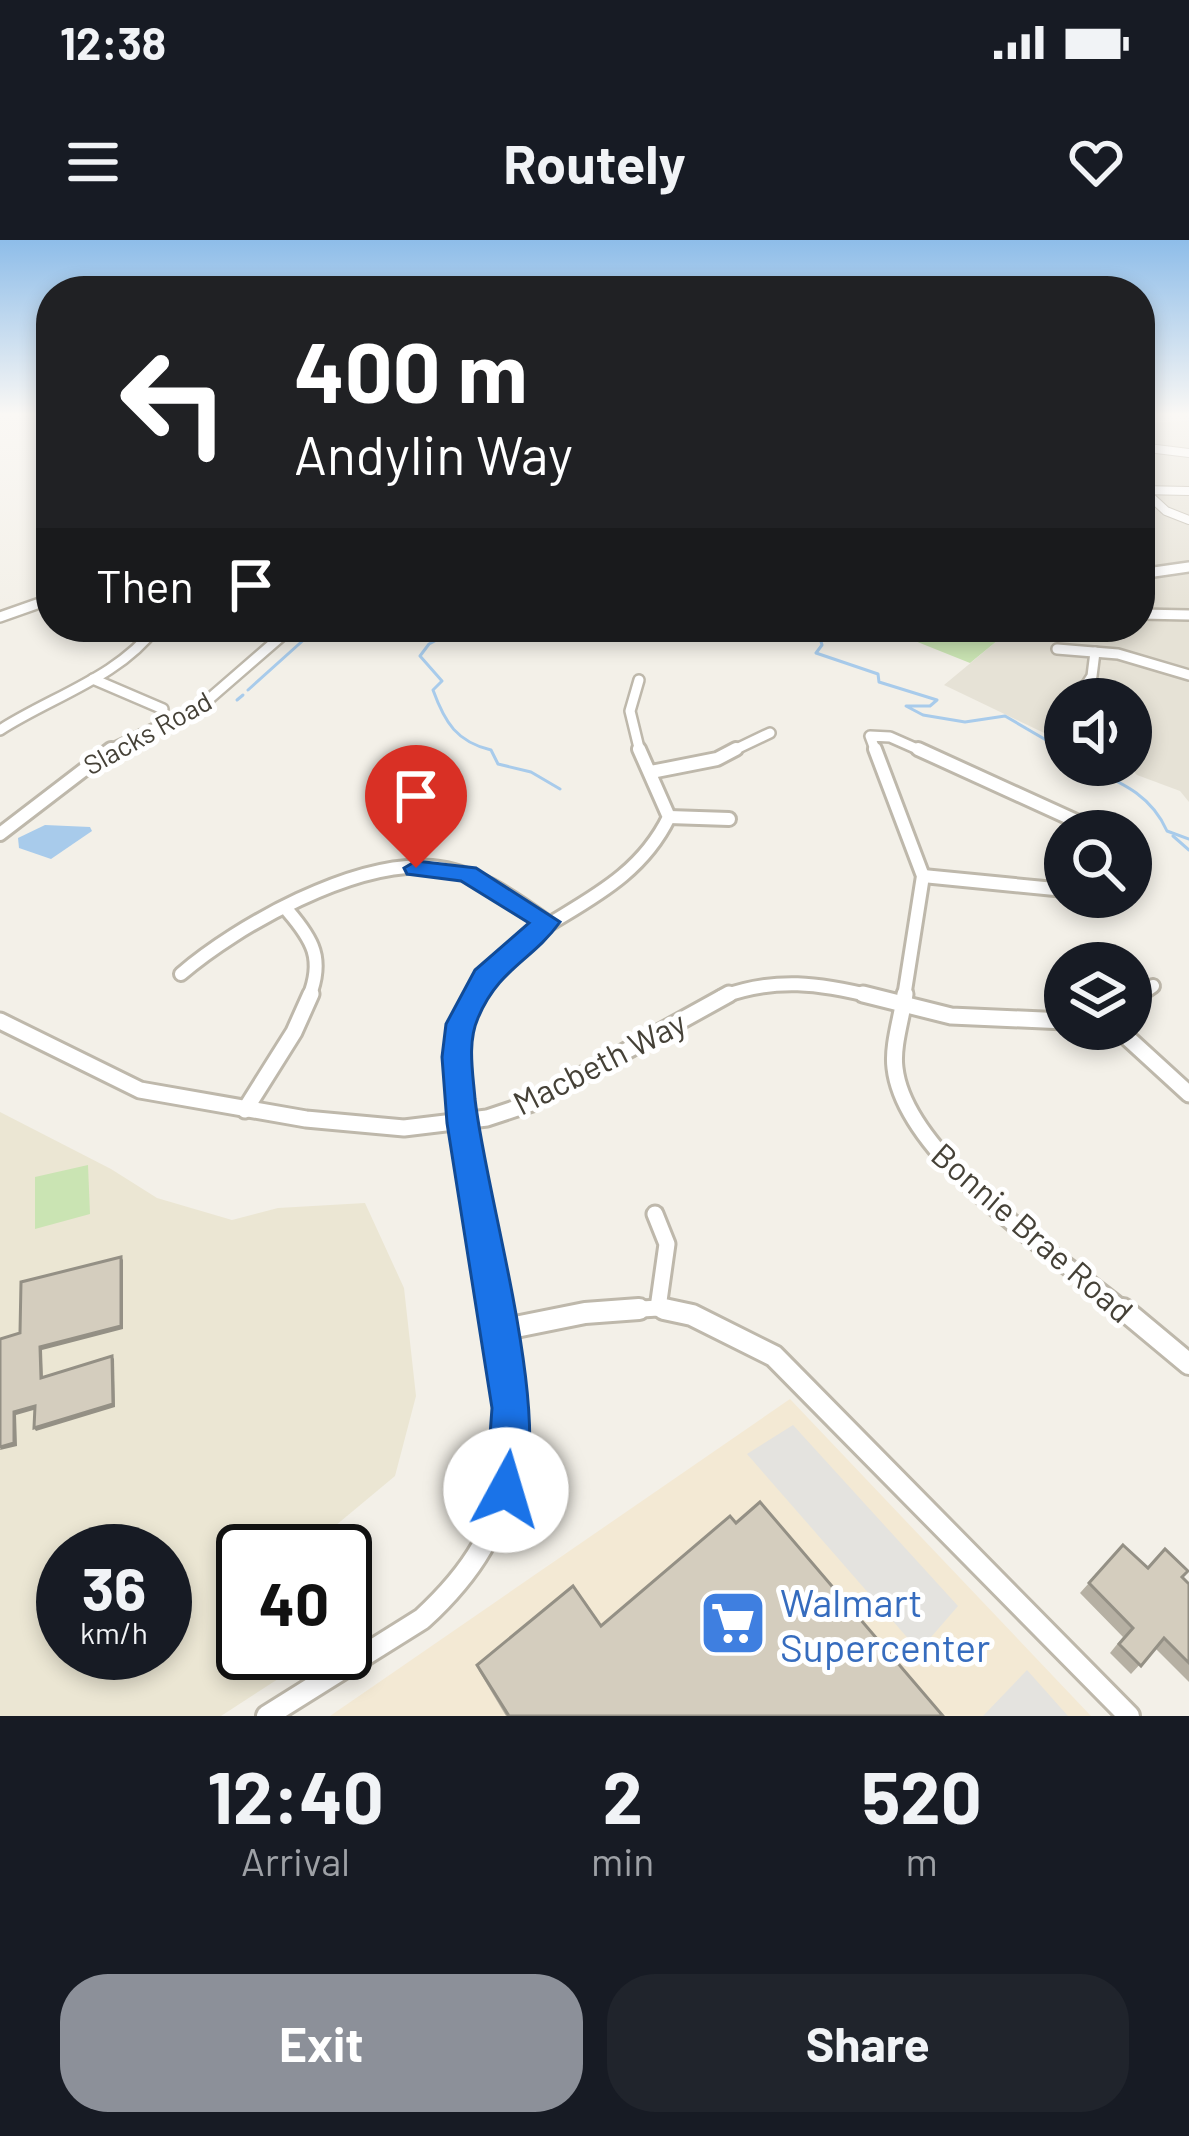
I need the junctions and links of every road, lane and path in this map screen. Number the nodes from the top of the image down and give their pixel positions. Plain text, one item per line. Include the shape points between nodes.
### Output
1 (1155, 490) edge
2 (1189, 491) edge
3 (1155, 502) edge
4 (1189, 520) edge
5 (1189, 567) edge
6 (1155, 572) edge
7 (36, 604) edge
8 (1155, 614) edge
9 (1189, 615) edge
10 (0, 617) edge
11 (143, 642) edge
12 (275, 642) edge
13 (1057, 650) dead end
14 (1095, 652) junction
15 (1189, 675) edge
16 (1091, 678) edge
17 (93, 679) junction
18 (639, 680) dead end
19 (163, 709) dead end
20 (0, 730) edge
21 (770, 733) dead end
22 (651, 772) junction
23 (1052, 810) edge
24 (669, 817) junction
25 (729, 819) dead end
26 (0, 835) edge
27 (923, 876) junction
28 (1044, 888) edge
29 (288, 911) junction
30 (547, 922) junction
31 (182, 974) dead end
32 (906, 1005) junction
33 (0, 1021) edge
34 (1044, 1021) edge
35 (1141, 1050) edge
36 (1189, 1094) edge
37 (245, 1110) junction
38 (462, 1123) junction
39 (656, 1214) dead end
40 (658, 1308) junction
41 (496, 1331) junction
42 (1189, 1364) edge
43 (1098, 1687) junction
44 (268, 1716) edge
45 (1119, 1716) edge
46 (1130, 1716) edge

1 - 2 street
3 - 4 street
5 - 6 street
7 - 10 street
8 - 9 street
11 - 17 street
12 - 26 street, Slacks Road via 202,706 104,753
13 - 14 street
14 - 15 street
14 - 16 street
17 - 19 street
17 - 20 street
18 - 22 street via 631,717
21 - 22 street via 717,759
22 - 24 street
23 - 27 street, Bonnie Brae Road via 890,737 870,736
24 - 25 street
24 - 30 street via 652,853 628,874
27 - 28 street
27 - 32 street, Bonnie Brae Road
29 - 30 street via 362,876 436,868 487,883
29 - 31 street
29 - 37 street via 315,946 315,978
30 - 38 street via 484,976 460,1024
32 - 34 street, Macbeth Way
32 - 38 street, Macbeth Way via 806,982 744,987 548,1095
32 - 42 street, Bonnie Brae Road via 895,1074 936,1155
33 - 37 street, Macbeth Way via 127,1086
35 - 36 street
37 - 38 street, Macbeth Way via 365,1127
38 - 41 street
39 - 40 street via 668,1244
40 - 41 street
40 - 43 street via 774,1356
41 - 44 street via 512,1442 506,1490 478,1553 422,1619
43 - 45 street
43 - 46 street

